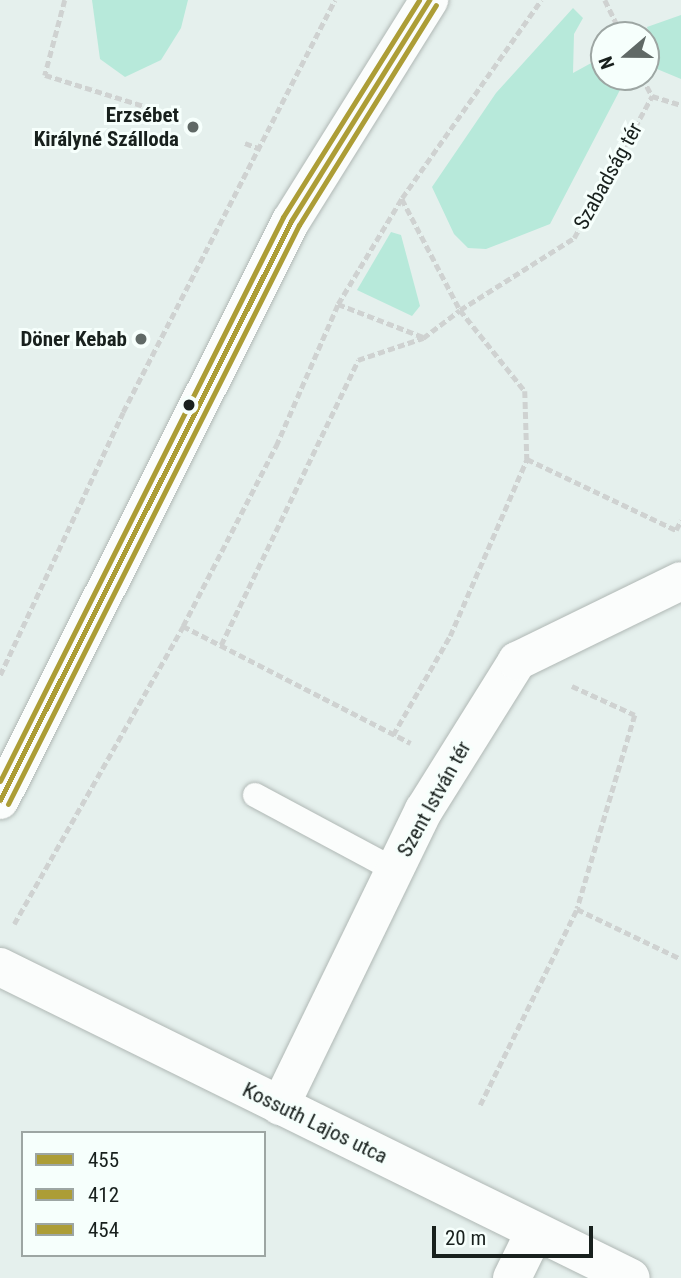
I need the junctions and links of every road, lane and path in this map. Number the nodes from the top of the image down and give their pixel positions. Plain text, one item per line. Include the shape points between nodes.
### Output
1 (65, 0) edge
2 (335, 0) edge
3 (429, 0) edge
4 (541, 0) edge
5 (605, 0) edge
6 (615, 21) edge
7 (649, 91) edge
8 (652, 96) junction
9 (681, 105) edge
10 (144, 106) dead end
11 (245, 143) dead end
12 (261, 149) junction
13 (402, 198) junction
14 (338, 304) junction
15 (460, 310) junction
16 (423, 338) junction
17 (527, 459) junction
18 (681, 520) edge
19 (681, 582) edge
20 (183, 626) junction
21 (221, 645) junction
22 (0, 675) edge
23 (635, 715) dead end
24 (255, 795) dead end
25 (0, 800) edge
26 (396, 870) junction
27 (577, 909) junction
28 (4, 952) edge
29 (681, 959) edge
30 (480, 1105) dead end
31 (280, 1106) junction
32 (535, 1231) junction
33 (512, 1278) edge
34 (631, 1278) edge

1 - 10 path via 45,75
2 - 12 path
3 - 25 street via 278,246
4 - 13 path
5 - 6 path
7 - 8 path
8 - 9 path
8 - 15 path, Szabadság tér via 573,238
11 - 12 path
12 - 22 path via 123,412
13 - 14 path
13 - 15 path
14 - 16 path
14 - 20 path via 276,446
15 - 16 path, Szabadság tér
15 - 17 path via 525,391
16 - 21 path, Szabadság tér via 358,360
17 - 18 path via 676,530
17 - 21 path via 450,636 393,735
19 - 26 street, Szent István tér via 517,662 424,810
20 - 21 path
20 - 28 path
23 - 27 path
24 - 26 lane
26 - 31 street, Szent István tér
27 - 29 path
27 - 30 path
28 - 31 street, Kossuth Lajos utca
31 - 32 street, Kossuth Lajos utca
32 - 33 street
32 - 34 street, Kossuth Lajos utca

